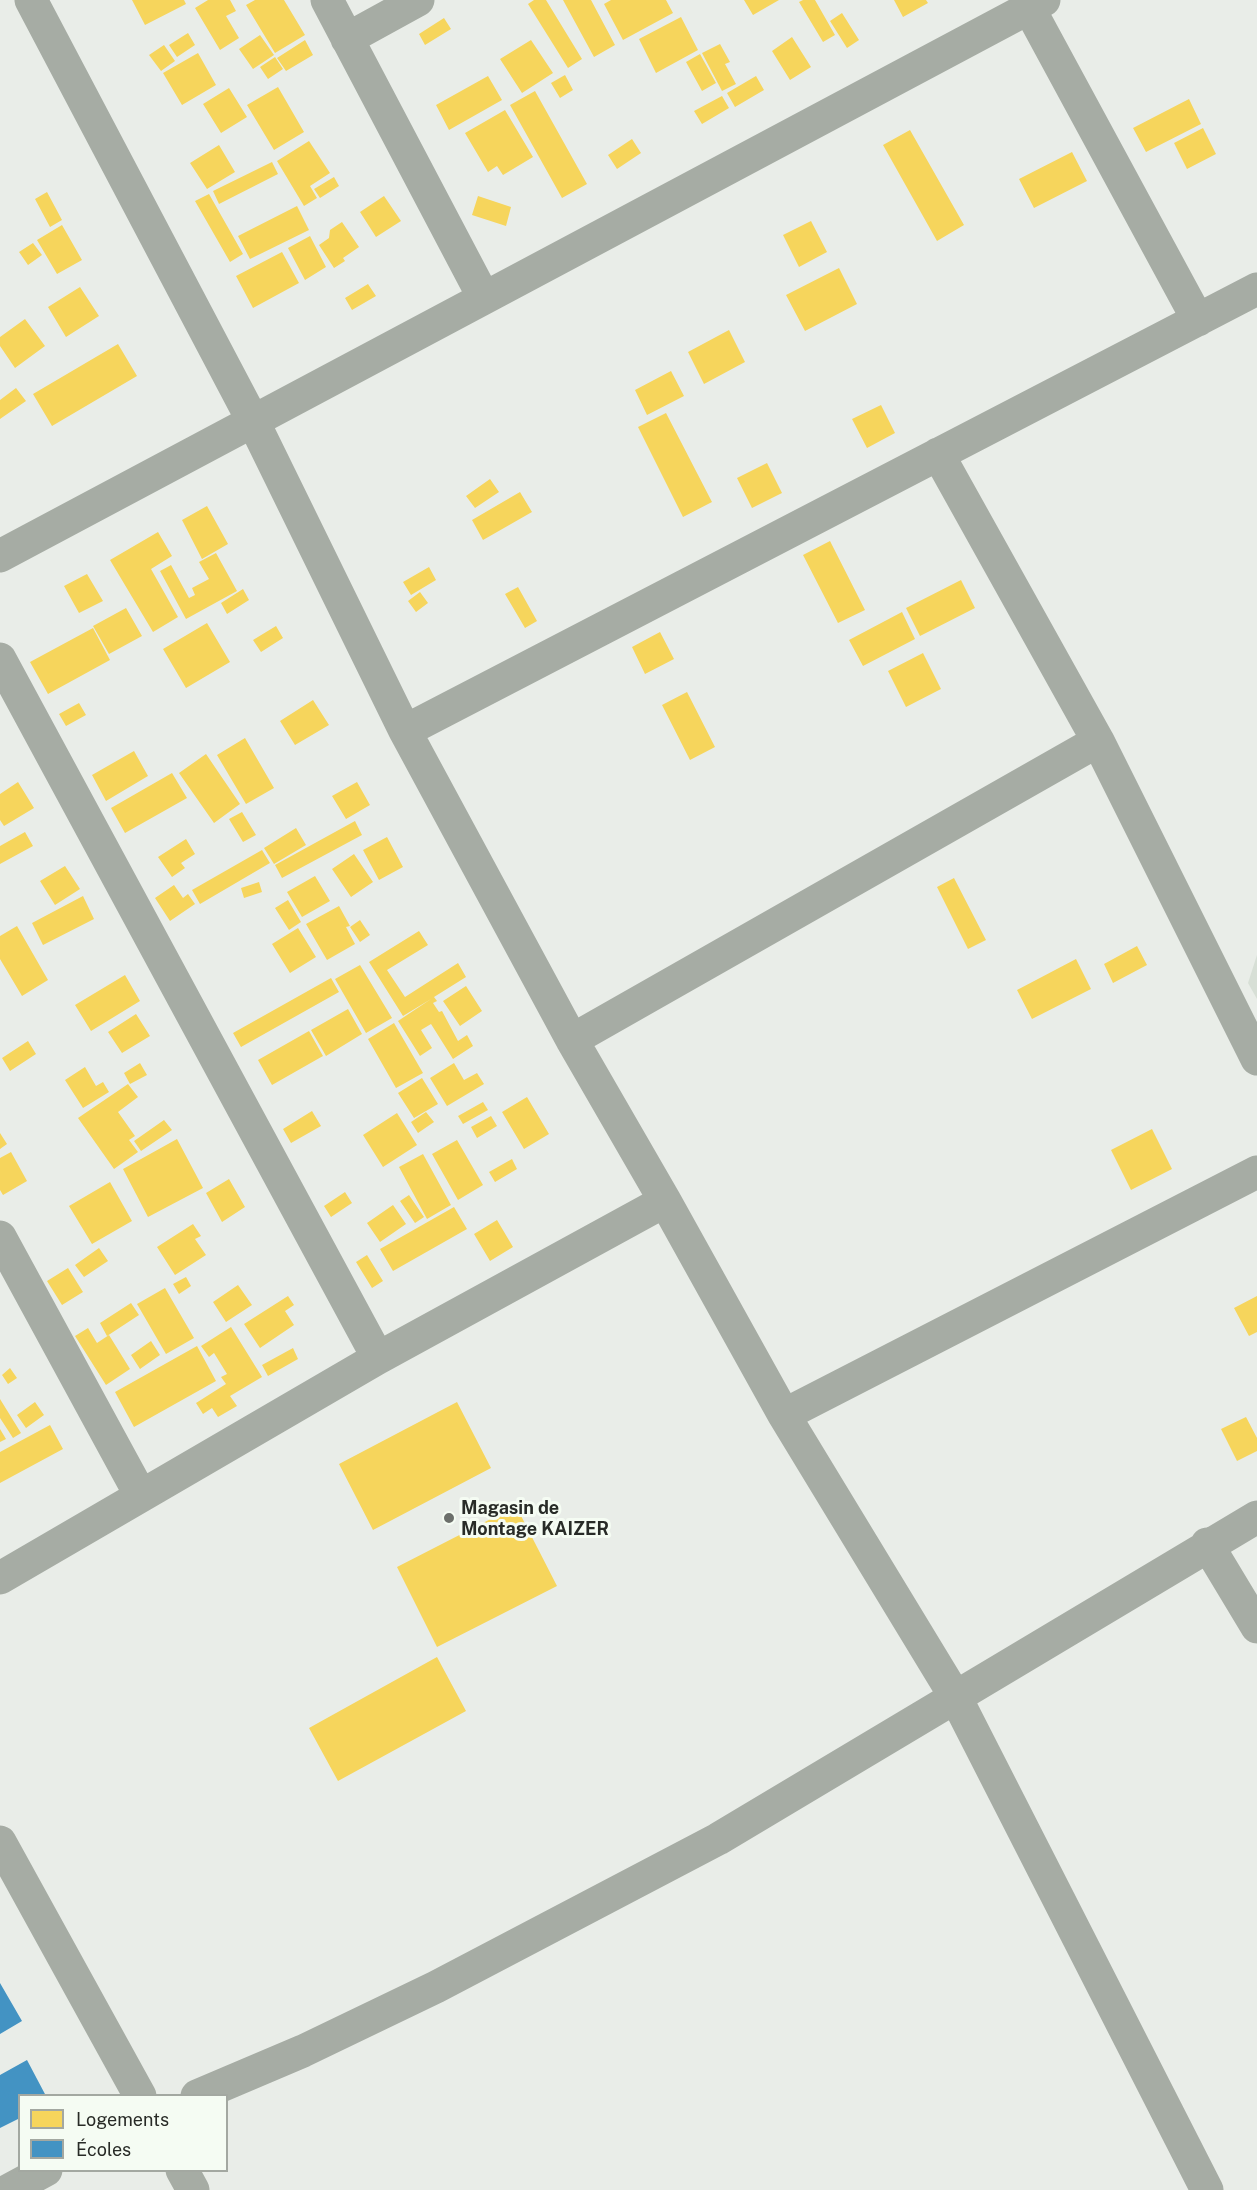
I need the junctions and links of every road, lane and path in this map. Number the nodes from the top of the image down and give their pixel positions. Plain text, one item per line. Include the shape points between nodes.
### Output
1 (31, 0) edge
2 (327, 0) edge
3 (418, 0) edge
4 (1037, 4) edge
5 (347, 39) junction
6 (1257, 289) edge
7 (484, 298) junction
8 (1198, 320) junction
9 (254, 423) junction
10 (938, 454) junction
11 (0, 556) edge
12 (0, 659) edge
13 (405, 731) junction
14 (1098, 741) junction
15 (572, 1041) junction
16 (1257, 1059) edge
17 (1257, 1172) edge
18 (665, 1201) junction
19 (0, 1237) edge
20 (378, 1358) junction
21 (784, 1415) junction
22 (141, 1496) junction
23 (1257, 1516) edge
24 (1207, 1544) junction
25 (0, 1578) edge
26 (1257, 1627) edge
27 (956, 1698) junction
28 (0, 1842) edge
29 (139, 2094) edge
30 (202, 2094) edge
31 (42, 2172) edge
32 (183, 2172) edge
33 (9, 2190) edge
34 (193, 2190) edge
35 (1208, 2190) edge

1 - 9 street
2 - 5 street
3 - 5 street
4 - 7 street
4 - 8 street
5 - 7 street
6 - 8 street
7 - 9 street
8 - 10 street
9 - 11 street
9 - 13 street
10 - 13 street
10 - 14 street
12 - 20 street
13 - 15 street
14 - 15 street
14 - 16 street
15 - 18 street
17 - 21 street
18 - 20 street
18 - 21 street
19 - 22 street
20 - 22 street
21 - 27 street
22 - 25 street
23 - 24 street
24 - 26 street
24 - 27 street
27 - 30 street via 718,1839 436,1987 303,2052
27 - 35 street
28 - 29 street
31 - 33 street
32 - 34 street

